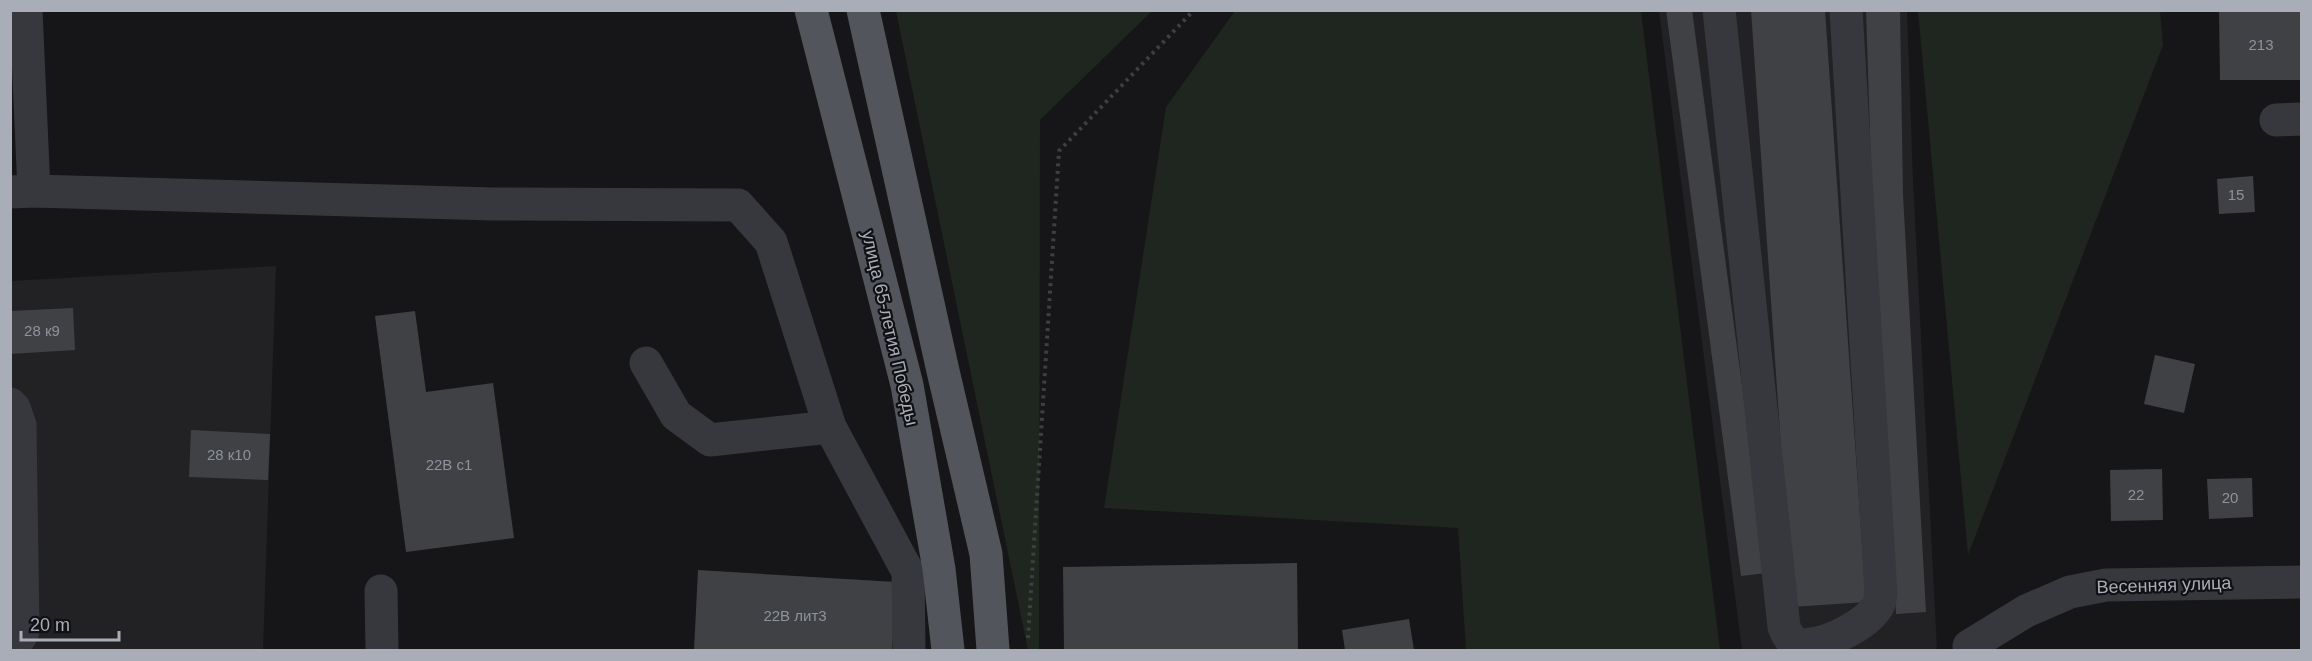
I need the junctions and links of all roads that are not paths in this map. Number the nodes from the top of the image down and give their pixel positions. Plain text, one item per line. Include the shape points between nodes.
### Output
1 (26, 10) edge
2 (811, 10) edge
3 (863, 10) edge
4 (1719, 10) edge
5 (1846, 10) edge
6 (22, 192) edge
7 (646, 363) dead end
8 (10, 404) edge
9 (830, 427) junction
10 (2301, 582) edge
11 (381, 591) dead end
12 (1829, 646) edge
13 (1968, 649) edge
14 (12, 651) edge
15 (382, 651) edge
16 (909, 651) edge
17 (948, 651) edge
18 (993, 651) edge

1 - 6 street
2 - 17 main road, улица 65-летия Победы via 907,385 939,569
3 - 18 main road via 986,554
4 - 12 street via 1784,627 1797,644
5 - 12 street via 1881,594 1880,604 1866,620
6 - 9 street via 493,204 738,205 771,242
7 - 9 street via 676,415 710,440
8 - 14 street via 20,425 23,632
9 - 16 street via 908,572
10 - 13 street, Весенняя улица via 2106,585 2070,592 2026,611
11 - 15 street

